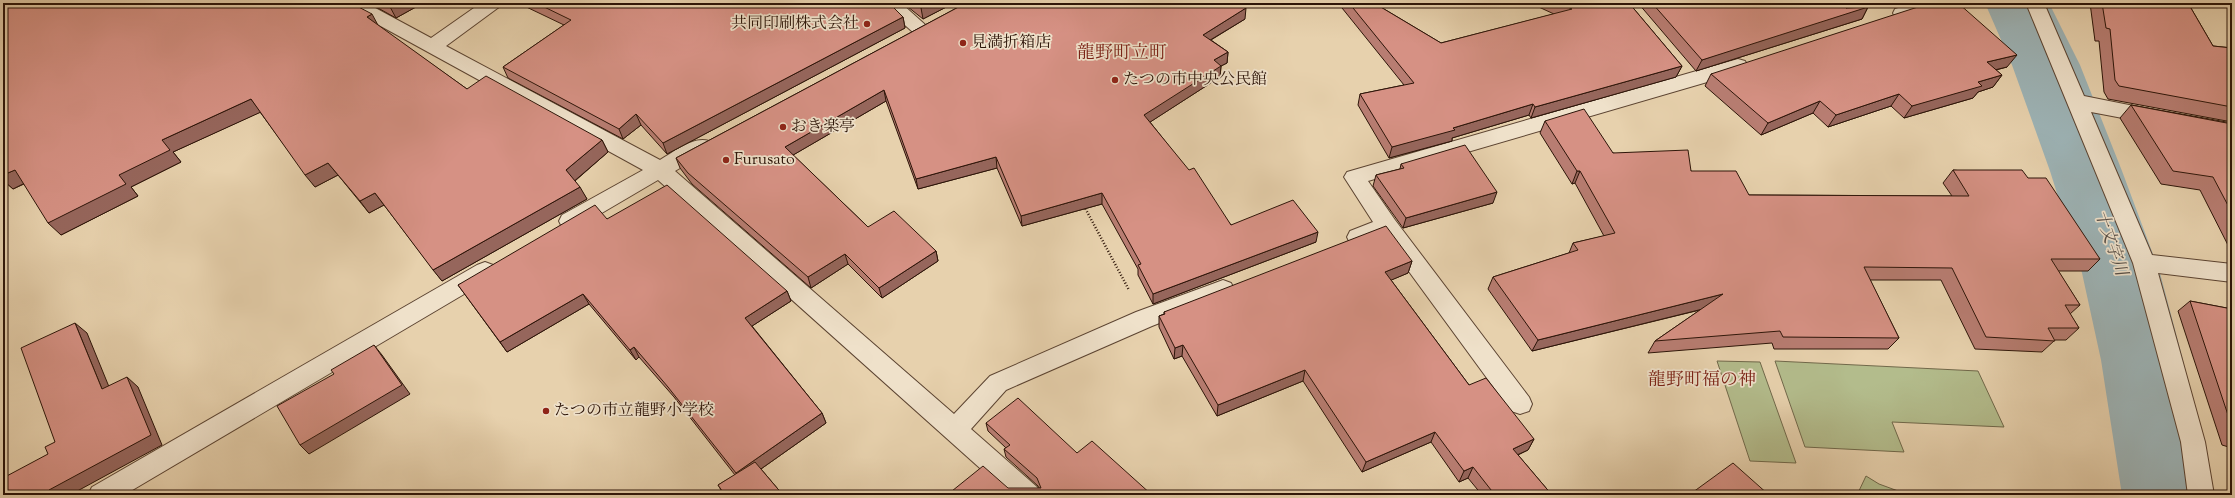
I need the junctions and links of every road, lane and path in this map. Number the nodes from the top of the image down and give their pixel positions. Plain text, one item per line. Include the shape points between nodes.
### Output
1 (352, 3) edge
2 (493, 3) edge
3 (889, 3) edge
4 (1935, 3) edge
5 (2035, 3) edge
6 (1883, 19) edge
7 (903, 40) edge
8 (431, 47) junction
9 (1757, 59) edge
10 (1676, 63) edge
11 (1692, 81) junction
12 (2077, 102) junction
13 (2173, 121) edge
14 (721, 136) edge
15 (659, 169) junction
16 (1082, 202) edge
17 (1387, 226) junction
18 (549, 233) edge
19 (1336, 246) edge
20 (501, 261) edge
21 (2144, 263) junction
22 (2232, 273) edge
23 (1240, 282) edge
24 (1144, 319) junction
25 (1520, 404) dead end
26 (954, 430) junction
27 (101, 495) edge
28 (1028, 495) edge
29 (2201, 495) edge

1 - 8 street
2 - 8 street
3 - 7 street via 929,26
4 - 6 street
5 - 12 street
8 - 15 street
9 - 11 street
10 - 11 street
11 - 17 street via 1354,177
12 - 13 street
12 - 21 street
14 - 15 street
15 - 18 street
15 - 26 street
16 - 24 path
17 - 19 street
17 - 25 street
20 - 27 street
21 - 22 street
21 - 29 street via 2193,442
23 - 24 street
24 - 26 street via 998,383
26 - 28 street

